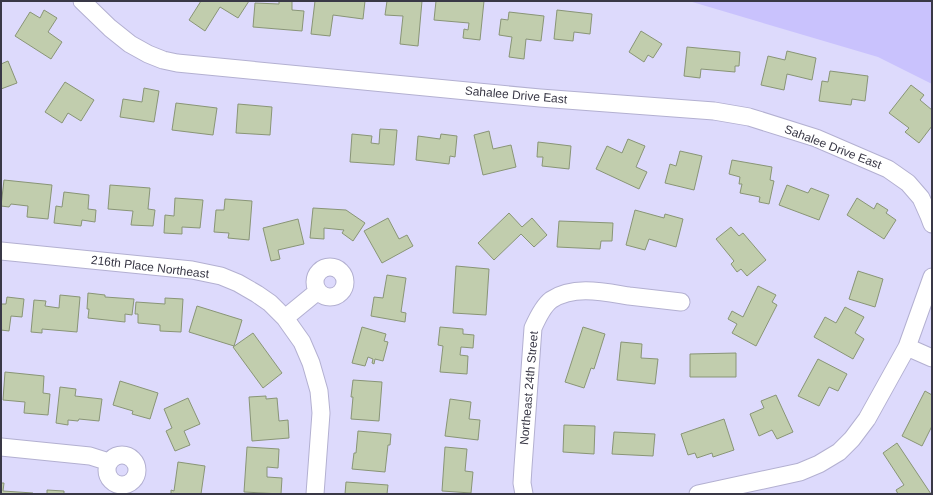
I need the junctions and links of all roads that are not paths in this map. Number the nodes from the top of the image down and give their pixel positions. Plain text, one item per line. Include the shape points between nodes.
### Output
1 (82, 1) edge
2 (932, 224) edge
3 (1, 251) edge
4 (932, 277) edge
5 (318, 292) dead end
6 (681, 302) dead end
7 (285, 318) junction
8 (907, 347) junction
9 (932, 358) edge
10 (1, 447) edge
11 (109, 462) dead end
12 (315, 494) edge
13 (524, 494) edge
14 (698, 494) edge

1 - 2 street, Sahalee Drive East via 130,44 148,54 177,63 540,98 714,111 749,117 816,138 888,168 908,183 921,198
3 - 7 street, 216th Place Northeast via 192,270 221,276 257,294
4 - 8 street
5 - 7 street
6 - 13 street, Northeast 24th Street via 594,291 564,293 550,301 533,328 522,467
7 - 12 street, 216th Place Northeast via 302,342 312,363 319,391 321,413
8 - 9 street
8 - 14 street via 867,419 839,452 800,472
10 - 11 street via 90,456

